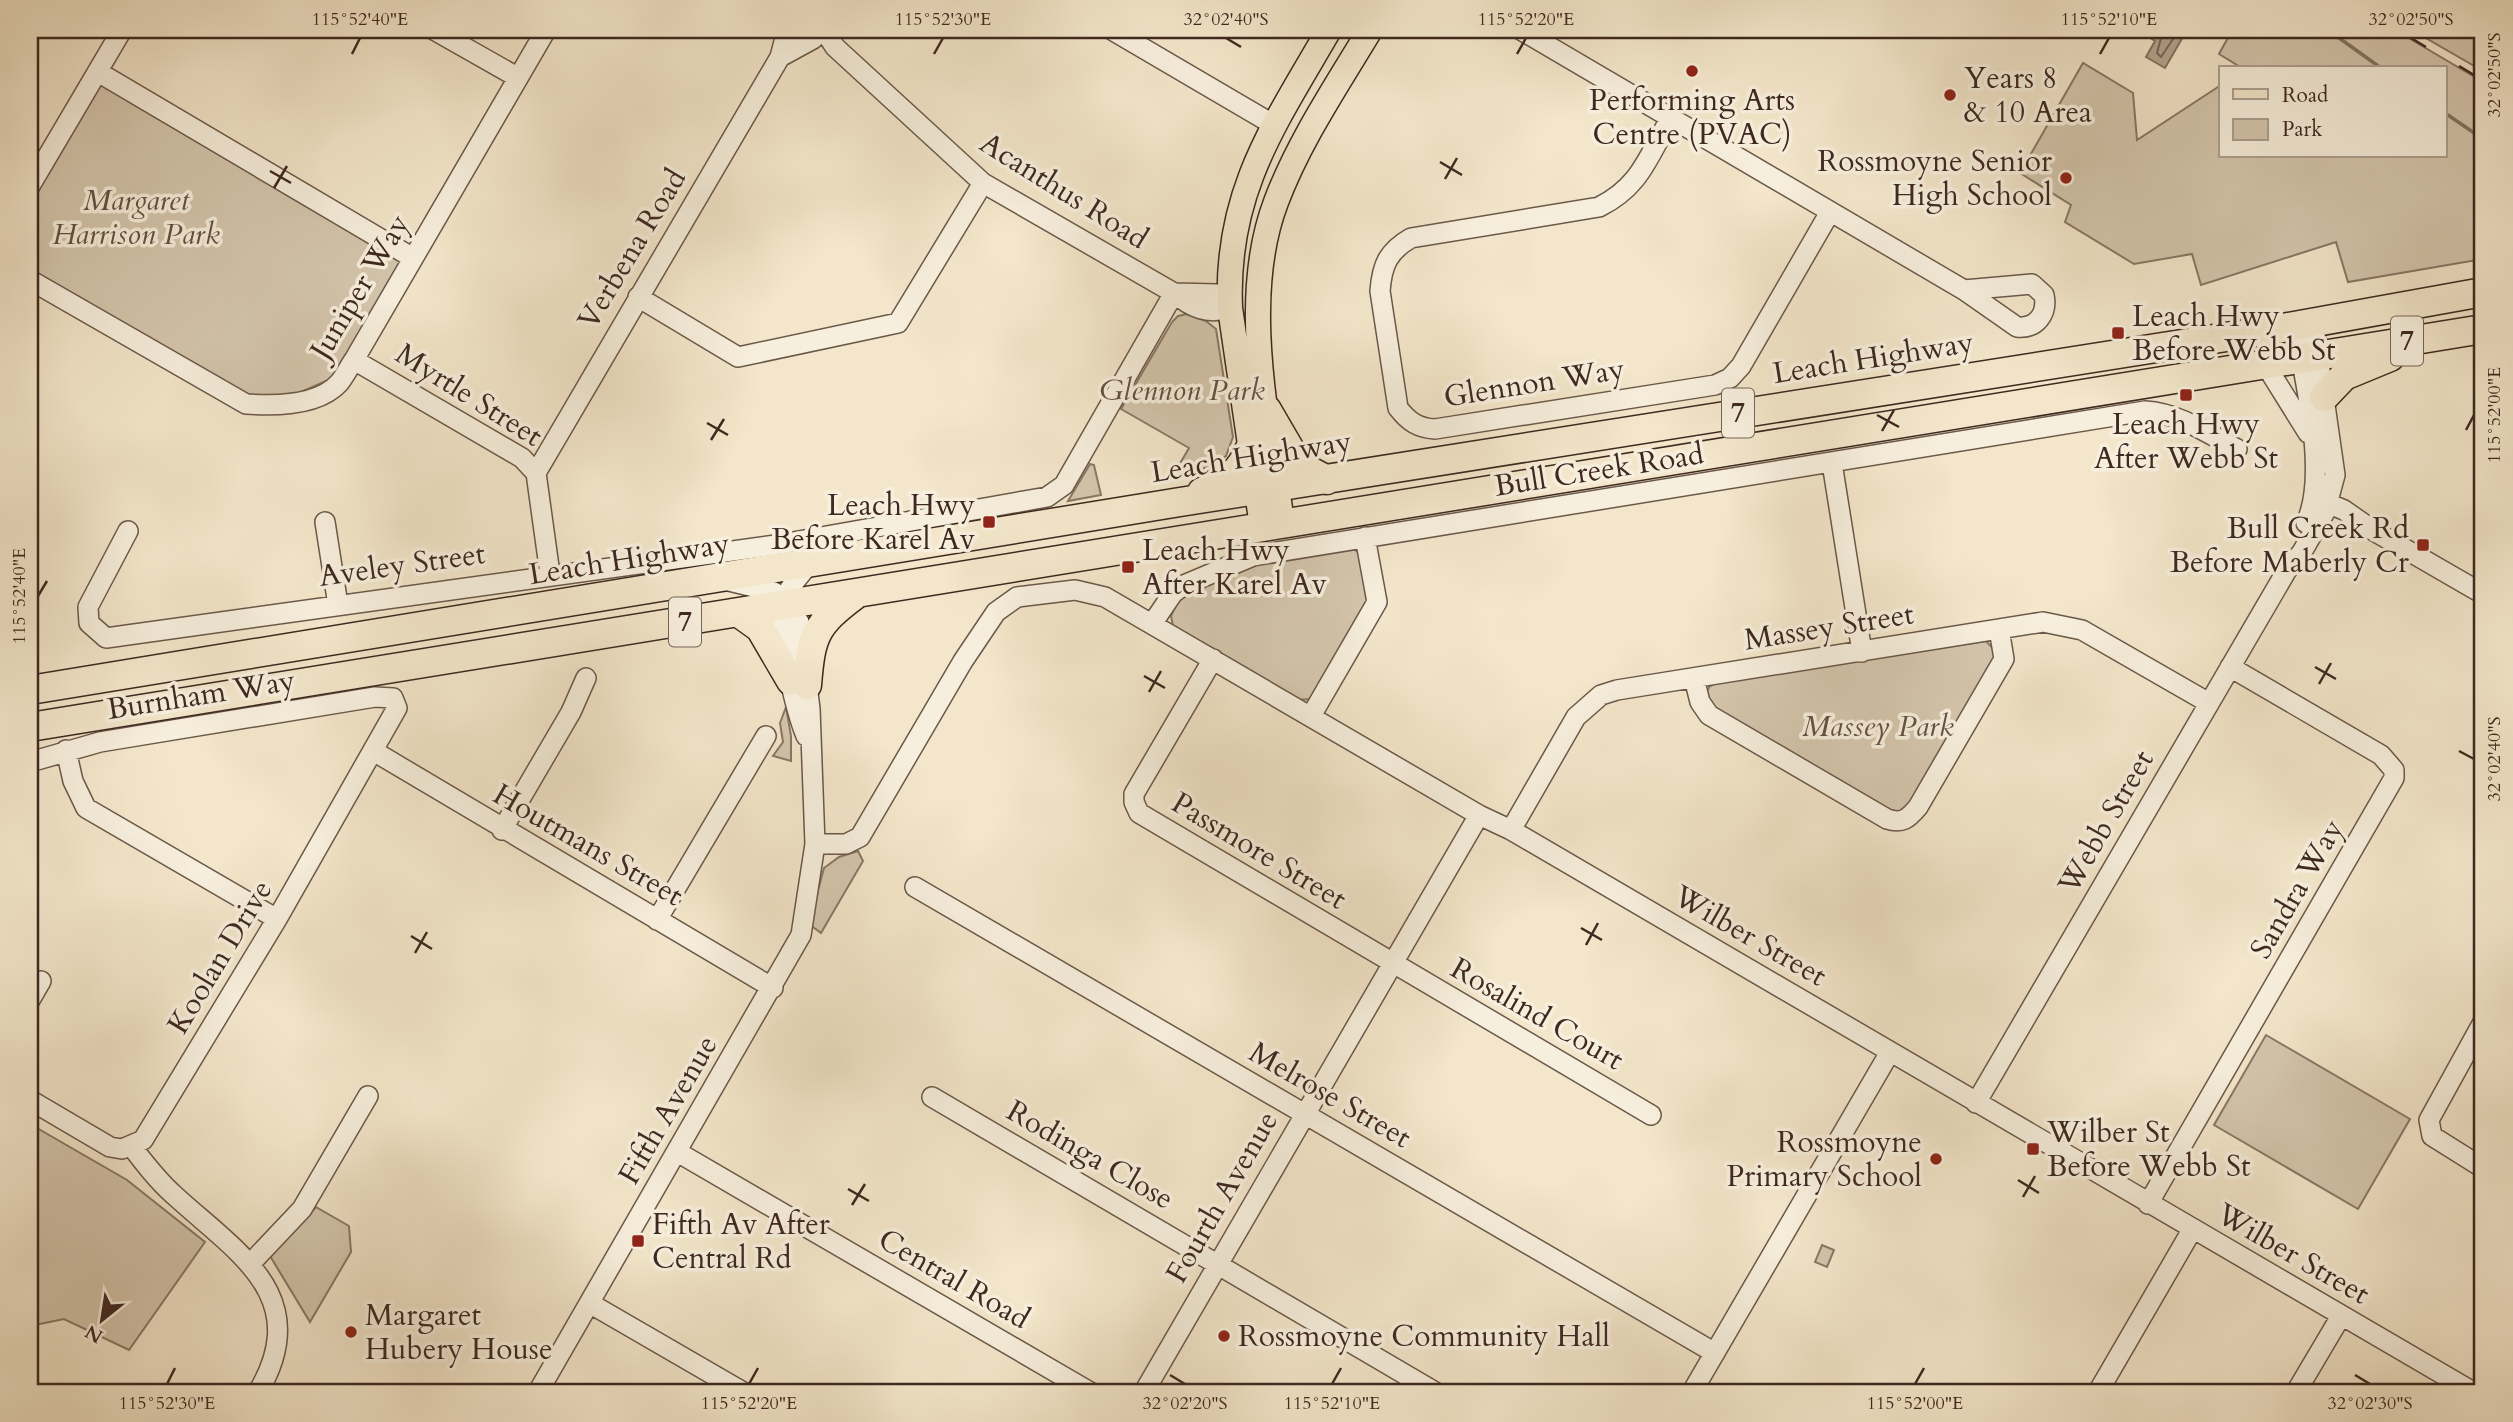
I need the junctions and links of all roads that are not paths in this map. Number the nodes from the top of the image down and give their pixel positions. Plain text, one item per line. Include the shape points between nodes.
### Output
1 (122, 30) edge
2 (434, 30) edge
3 (546, 30) edge
4 (1112, 30) edge
5 (1329, 30) edge
6 (1370, 30) edge
7 (1521, 30) edge
8 (805, 34) edge
9 (98, 72) junction
10 (517, 77) junction
11 (1670, 119) junction
12 (1273, 125) junction
13 (32, 176) edge
14 (983, 183) junction
15 (1830, 212) junction
16 (413, 258) junction
17 (30, 280) edge
18 (1260, 280) junction
19 (1964, 290) dead end
20 (2483, 292) edge
21 (1174, 293) junction
22 (638, 297) junction
23 (1230, 308) junction
24 (2304, 323) junction
25 (2483, 330) edge
26 (1259, 338) junction
27 (2309, 357) junction
28 (354, 360) junction
29 (2265, 365) junction
30 (2324, 397) junction
31 (1267, 410) junction
32 (2312, 440) junction
33 (2237, 449) dead end
34 (1250, 450) junction
35 (1832, 463) junction
36 (536, 472) junction
37 (1327, 480) junction
38 (1267, 489) junction
39 (1180, 502) junction
40 (2321, 505) junction
41 (325, 522) dead end
42 (1272, 524) junction
43 (128, 531) dead end
44 (1365, 537) junction
45 (810, 563) junction
46 (550, 574) junction
47 (718, 579) junction
48 (857, 593) junction
49 (2483, 594) edge
50 (338, 605) junction
51 (782, 606) junction
52 (739, 613) junction
53 (1152, 624) junction
54 (1999, 629) junction
55 (1861, 652) junction
56 (1213, 659) junction
57 (2230, 667) junction
58 (586, 678) dead end
59 (1694, 678) junction
60 (799, 683) junction
61 (30, 690) edge
62 (384, 696) joint
63 (2209, 703) junction
64 (1311, 716) junction
65 (30, 727) edge
66 (766, 736) dead end
67 (66, 750) junction
68 (374, 752) junction
69 (30, 762) edge
70 (1479, 815) junction
71 (502, 830) junction
72 (1511, 830) junction
73 (815, 844) junction
74 (915, 887) dead end
75 (277, 919) junction
76 (657, 920) junction
77 (1392, 964) junction
78 (41, 981) dead end
79 (773, 988) junction
80 (30, 1000) edge
81 (2483, 1022) edge
82 (1889, 1052) junction
83 (368, 1096) dead end
84 (932, 1097) dead end
85 (30, 1100) edge
86 (1976, 1103) junction
87 (1305, 1115) junction
88 (1651, 1115) dead end
89 (132, 1147) junction
90 (678, 1153) junction
91 (2483, 1168) edge
92 (2147, 1204) junction
93 (2192, 1230) junction
94 (251, 1263) junction
95 (1217, 1264) junction
96 (591, 1304) junction
97 (2341, 1316) junction
98 (1715, 1353) junction
99 (258, 1392) edge
100 (538, 1392) edge
101 (743, 1392) edge
102 (1090, 1392) edge
103 (1144, 1392) edge
104 (1436, 1392) edge
105 (1692, 1392) edge
106 (2098, 1392) edge
107 (2296, 1392) edge
108 (2473, 1392) edge

1 - 9 street
2 - 10 street
3 - 10 street, Juniper Way
4 - 12 street
5 - 12 main road
6 - 18 main road via 1289,171 1265,239
7 - 11 street
8 - 14 street, Acanthus Road via 835,47
8 - 22 street, Verbena Road via 780,57
9 - 13 street
9 - 16 street
10 - 16 street, Juniper Way
11 - 15 street
11 - 15 street, Glennon Way via 1633,185 1620,197 1599,207 1411,238 1388,256 1380,291 1398,408 1408,421 1435,429 1715,385 1730,378
12 - 23 main road via 1248,177 1236,218 1228,272
14 - 21 street, Acanthus Road
14 - 22 street via 898,323 738,357
15 - 19 street
16 - 28 street, Juniper Way
17 - 28 street, Juniper Way via 246,404 277,407 317,396 338,384
18 - 23 main road via 1244,301
18 - 26 main road
20 - 24 highway, Leach Highway / 7
21 - 23 street, Acanthus Road via 1217,294
21 - 46 street, Aveley Street via 1056,493 776,545
22 - 36 street, Verbena Road
23 - 26 main road
23 - 34 main road
24 - 27 street, Webb Street
24 - 37 highway, Leach Highway / 7
25 - 27 highway, 7
25 - 30 highway via 2359,367
26 - 31 main road
27 - 29 highway, 7
27 - 30 street, Webb Street
27 - 32 street, Webb Street
28 - 36 street, Myrtle Street via 522,458
29 - 32 street, Webb Street
29 - 42 highway, 7
30 - 40 street, Webb Street via 2334,461
31 - 37 highway via 1299,465
31 - 38 main road
32 - 40 street, Webb Street
33 - 35 street, Bull Creek Road via 2180,418 2145,411
34 - 38 main road
34 - 39 highway via 1231,478
35 - 44 street, Bull Creek Road
35 - 55 street
36 - 46 street, Myrtle Street
37 - 38 highway, Leach Highway / 7
38 - 39 highway, Leach Highway / 7
38 - 42 main road
39 - 45 highway, Leach Highway / 7
40 - 49 street
40 - 57 street, Webb Street via 2302,552
41 - 50 street
42 - 48 highway, 7
43 - 50 street, Aveley Street via 88,607 89,624 106,638
44 - 53 street, Bull Creek Road via 1253,556 1184,585
44 - 64 street via 1377,602
45 - 47 highway, Leach Highway / 7
45 - 51 street
46 - 50 street, Aveley Street
47 - 51 street via 774,592
47 - 61 highway, Leach Highway / 7
48 - 51 highway, 7
48 - 60 highway via 834,611 811,641
51 - 52 highway, 7
51 - 60 street, Fifth Avenue
52 - 60 highway via 760,628
52 - 65 highway, 7
53 - 56 street, Wilber Street
53 - 73 street, Wilber Street via 1105,597 1075,590 1017,597 1004,604 988,621 860,837 846,844
54 - 55 street, Massey Street
54 - 59 street via 2004,659 1907,820 1887,819 1709,715
54 - 63 street, Massey Street via 2043,622 2082,630
55 - 59 street, Massey Street
56 - 64 street, Wilber Street
56 - 77 street, Passmore Street via 1134,794 1139,813
57 - 63 street, Webb Street
57 - 92 street, Sandra Way via 2381,755 2394,770 2393,778
58 - 71 street
59 - 72 street, Massey Street via 1617,690 1586,705
60 - 73 street, Fifth Avenue via 796,710 810,747
62 - 67 street, Burnham Way
62 - 68 street, Koolan Drive via 393,698 397,708
63 - 86 street, Webb Street
64 - 70 street, Wilber Street
66 - 76 street
67 - 69 street, Burnham Way
67 - 75 street via 86,808
68 - 71 street, Houtmans Street
68 - 75 street, Koolan Drive
70 - 72 street, Wilber Street
70 - 77 street, Fourth Avenue
71 - 76 street, Houtmans Street
72 - 82 street, Wilber Street
73 - 79 street, Fifth Avenue via 802,935
74 - 87 street, Melrose Street
75 - 89 street, Koolan Drive via 153,1128
76 - 79 street, Houtmans Street
77 - 87 street, Fourth Avenue
77 - 88 street, Rosalind Court
78 - 80 street
79 - 90 street, Fifth Avenue
81 - 91 street via 2429,1120 2432,1136
82 - 86 street, Wilber Street
82 - 98 street
83 - 94 street via 302,1209
84 - 95 street, Rodinga Close
85 - 89 street via 110,1147
86 - 92 street, Wilber Street
87 - 95 street, Fourth Avenue
87 - 98 street, Melrose Street
89 - 94 street via 156,1178
90 - 96 street, Fifth Avenue
90 - 102 street, Central Road
92 - 93 street, Wilber Street
93 - 97 street, Wilber Street
93 - 106 street
94 - 99 street via 271,1295 277,1326 273,1362
95 - 103 street, Fourth Avenue
95 - 104 street, Rodinga Close
96 - 100 street, Fifth Avenue
96 - 101 street
97 - 107 street
97 - 108 street, Wilber Street
98 - 105 street

